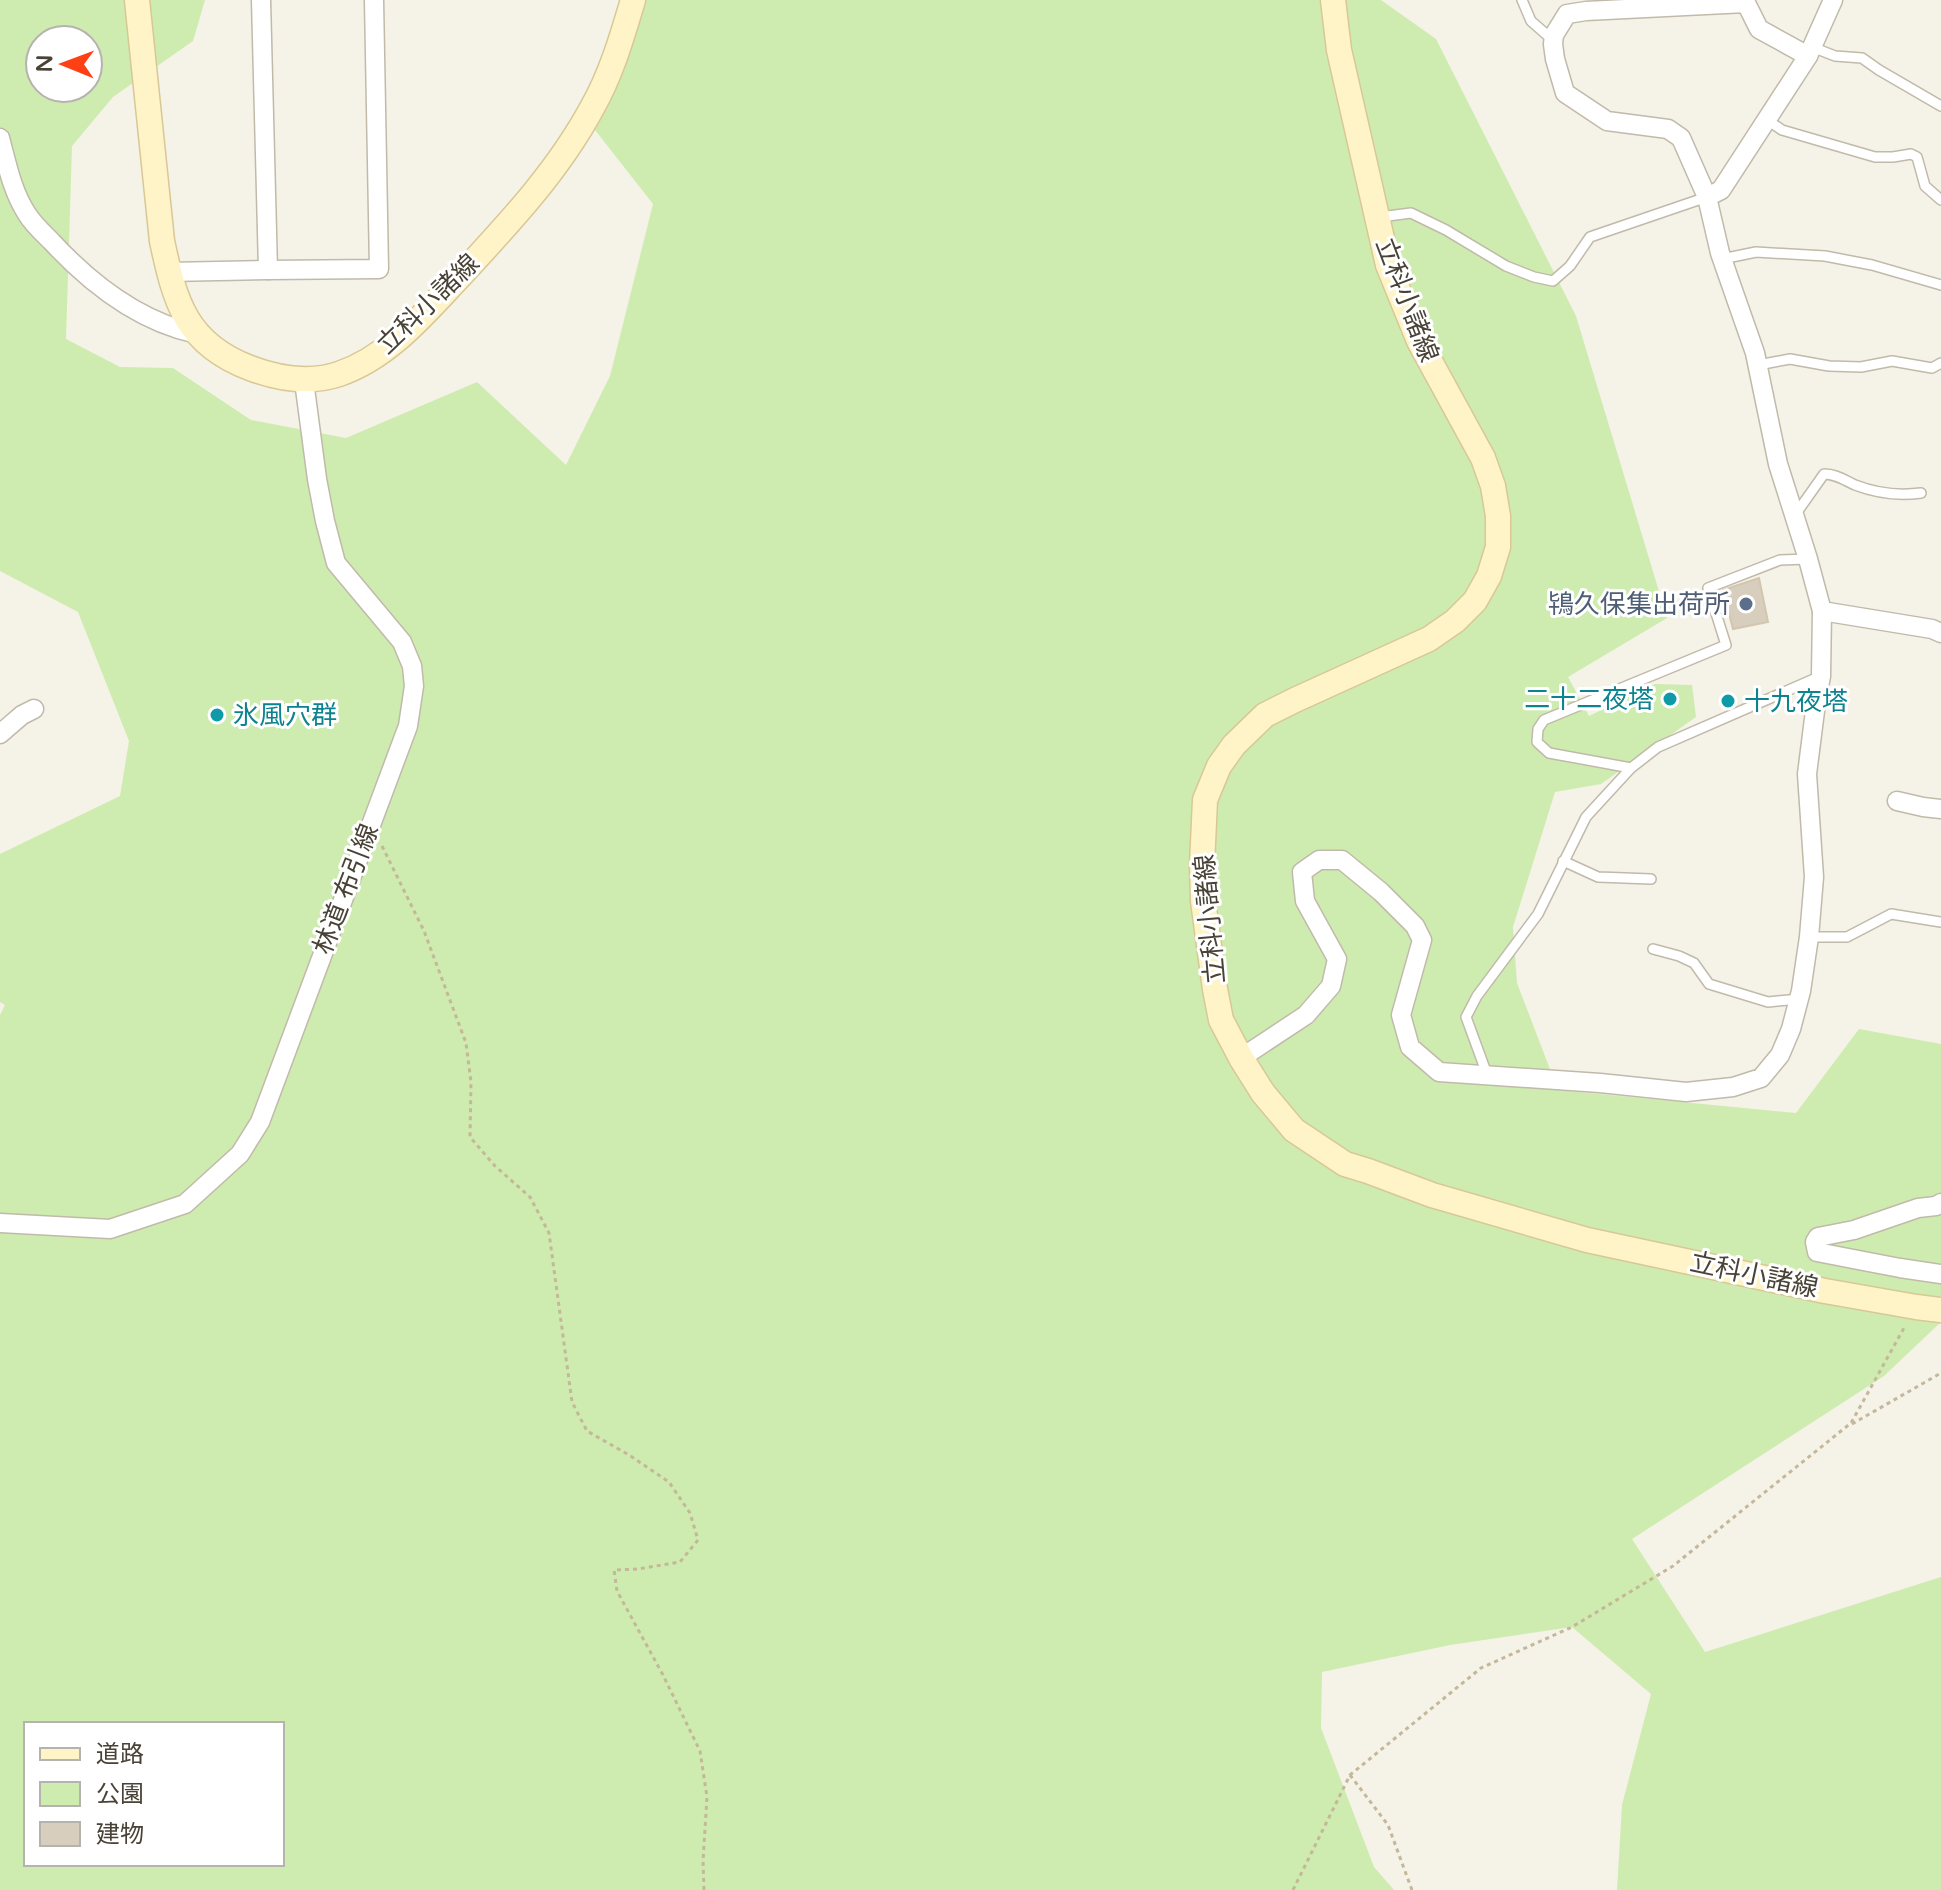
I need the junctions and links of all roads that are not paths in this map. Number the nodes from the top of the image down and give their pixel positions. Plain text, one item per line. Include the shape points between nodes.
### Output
1 (137, 0) edge
2 (261, 0) edge
3 (374, 0) edge
4 (633, 0) edge
5 (1333, 0) edge
6 (1522, 0) edge
7 (1833, 0) edge
8 (1619, 5) edge
9 (1554, 35) junction
10 (1810, 51) junction
11 (1941, 106) edge
12 (1766, 119) junction
13 (0, 138) edge
14 (1707, 197) junction
15 (1941, 200) edge
16 (1377, 217) junction
17 (1722, 259) junction
18 (268, 270) junction
19 (168, 272) junction
20 (1941, 285) edge
21 (197, 334) junction
22 (1941, 363) edge
23 (1758, 365) junction
24 (304, 381) junction
25 (1921, 493) dead end
26 (1795, 515) junction
27 (1808, 559) junction
28 (1822, 611) junction
29 (1941, 633) edge
30 (1821, 676) junction
31 (34, 709) dead end
32 (0, 734) edge
33 (1631, 768) junction
34 (1897, 801) dead end
35 (1941, 809) edge
36 (1563, 861) junction
37 (1651, 879) dead end
38 (1941, 922) edge
39 (1809, 937) junction
40 (1653, 949) dead end
41 (1799, 999) junction
42 (1241, 1058) junction
43 (1488, 1077) junction
44 (1941, 1203) edge
45 (0, 1223) edge
46 (1941, 1274) edge
47 (1941, 1310) edge

1 - 19 main road, 立科小諸線
2 - 18 street
3 - 18 street via 379,269
4 - 24 main road, 立科小諸線 via 594,106 519,213 389,347 338,374
5 - 16 main road, 立科小諸線 via 1339,50
6 - 9 lane via 1531,21
7 - 10 street
8 - 9 street via 1567,14
8 - 10 street via 1746,3 1759,29
9 - 14 street via 1565,93 1607,121 1668,129 1681,138
10 - 11 lane via 1862,58
10 - 12 street
12 - 14 street via 1721,190
12 - 15 lane via 1782,130 1875,157 1911,154 1917,157 1925,186
13 - 21 street via 14,190 28,216 70,262 119,302
14 - 16 lane via 1590,237 1553,281 1506,266 1411,213
14 - 17 street
16 - 42 main road, 立科小諸線 via 1388,265 1419,341 1483,458 1493,486 1498,547 1475,601 1455,621 1429,639 1265,715 1219,766 1205,800 1203,901 1221,1020
17 - 20 lane via 1756,252 1825,256
17 - 23 street
18 - 19 street
19 - 21 main road, 立科小諸線
21 - 24 main road, 立科小諸線 via 232,361 267,375
22 - 23 lane via 1932,368 1892,361 1861,367 1790,359
23 - 26 street via 1778,464
24 - 45 street, 林道 布引線 via 317,479 336,563 402,642 414,686 408,726 260,1122 240,1154 185,1204 110,1229
25 - 26 lane via 1902,496 1867,490 1824,474
26 - 27 street
27 - 28 street
27 - 33 lane via 1780,560 1708,588 1726,645 1544,720 1538,729 1537,742 1549,753
28 - 29 street
28 - 30 street
30 - 33 lane via 1658,747
30 - 39 street via 1807,774 1814,877
31 - 32 street
33 - 36 lane via 1586,817
34 - 35 street
36 - 37 lane via 1598,877
36 - 43 lane via 1538,914 1466,1017
38 - 39 lane via 1891,914 1847,937
39 - 41 street
40 - 41 lane via 1694,963 1709,984 1768,1002
41 - 43 street via 1780,1055 1761,1078 1733,1087 1686,1092
42 - 43 street via 1306,1015 1331,986 1337,959 1305,901 1302,872 1319,860 1342,860 1415,926 1422,940 1401,1015 1410,1047 1439,1072
42 - 47 main road, 立科小諸線 via 1294,1130 1345,1164 1587,1240
44 - 46 street via 1815,1242 1817,1252

